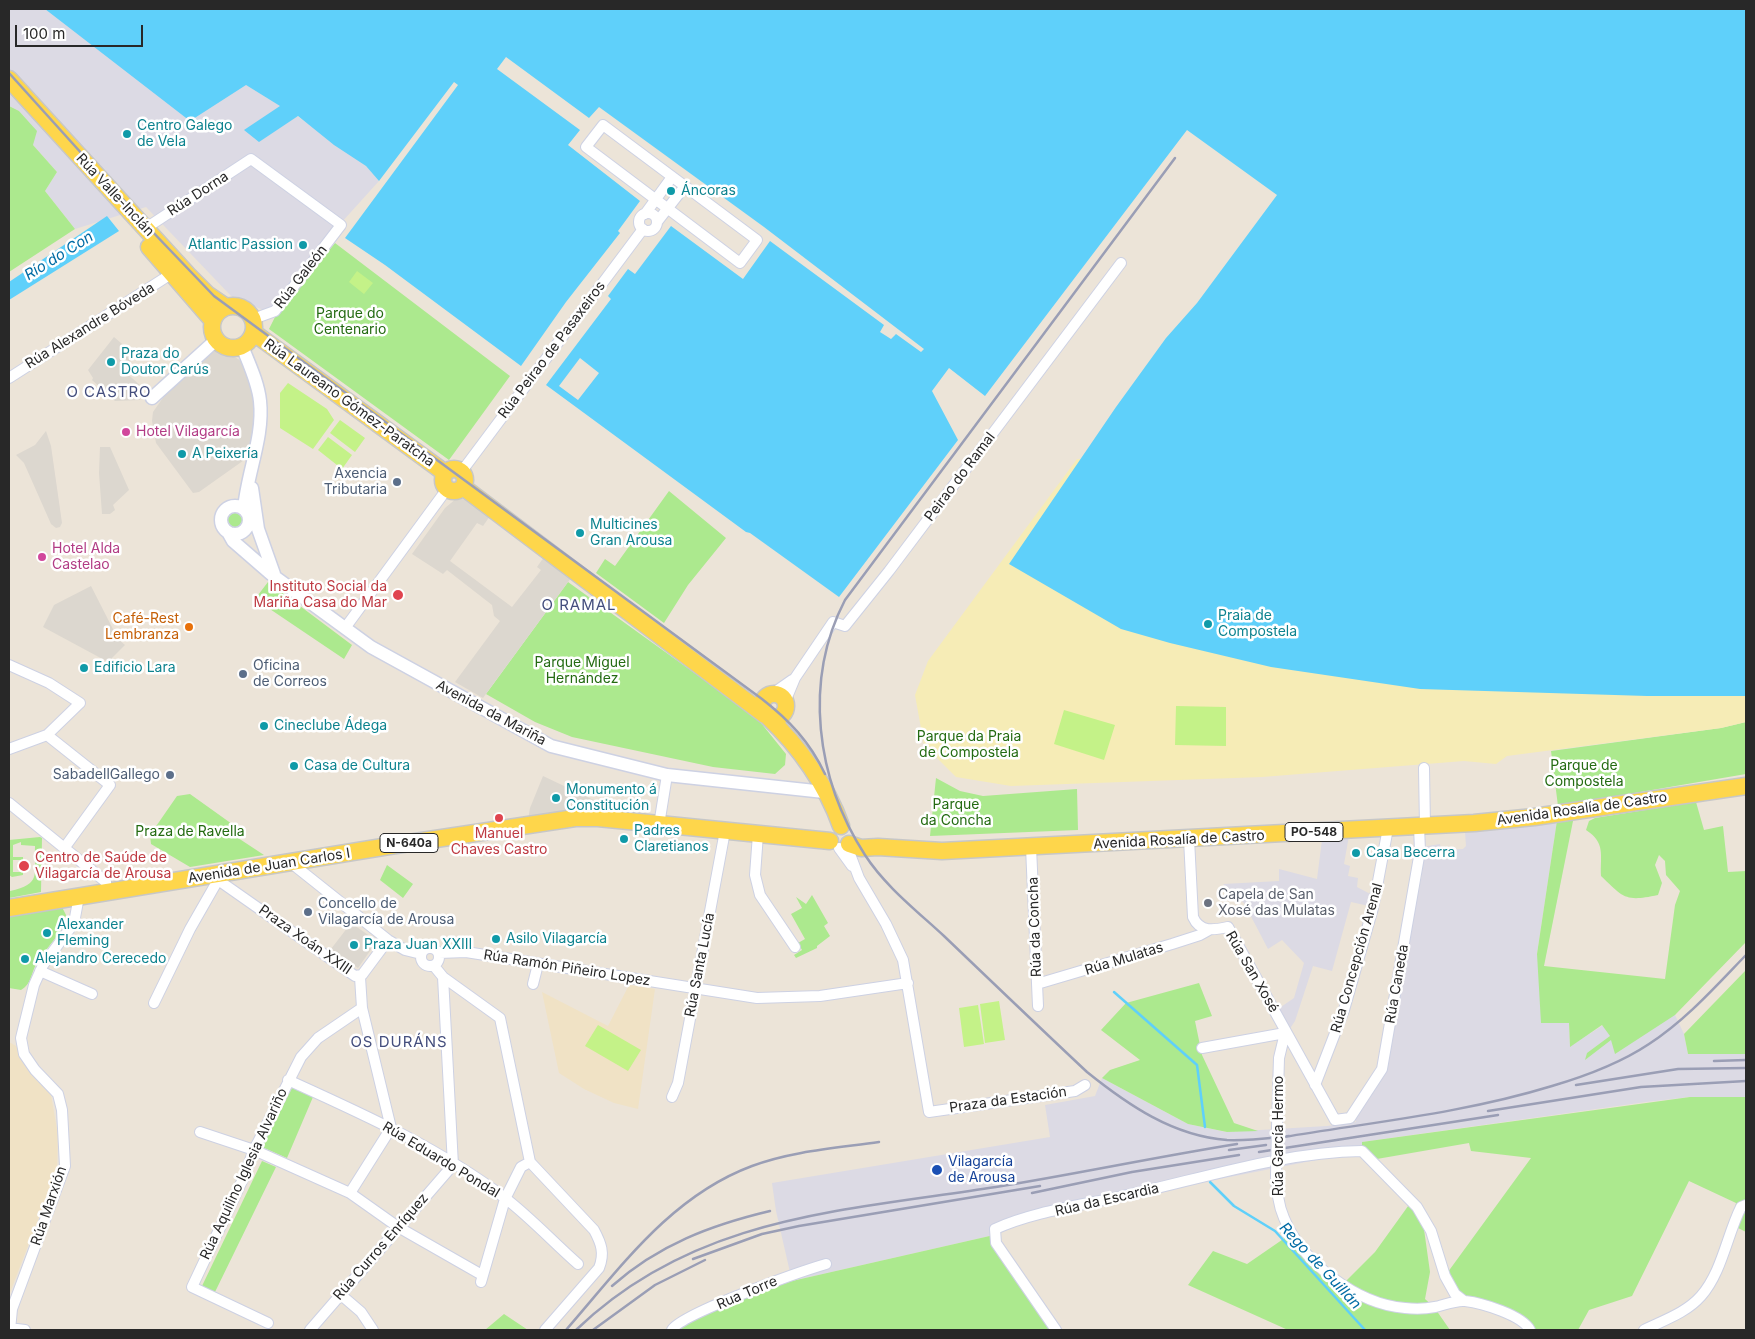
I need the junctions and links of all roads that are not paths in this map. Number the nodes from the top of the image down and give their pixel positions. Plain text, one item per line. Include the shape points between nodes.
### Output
1 (9, 79) edge
2 (9, 92) edge
3 (251, 159) joint
4 (672, 177) junction
5 (685, 186) junction
6 (656, 200) junction
7 (667, 208) junction
8 (645, 214) junction
9 (657, 222) junction
10 (146, 228) junction
11 (643, 229) junction
12 (1121, 263) dead end
13 (171, 274) junction
14 (226, 307) junction
15 (213, 321) junction
16 (253, 326) junction
17 (216, 340) junction
18 (242, 346) junction
19 (9, 378) edge
20 (152, 398) dead end
21 (454, 480) junction
22 (248, 509) junction
23 (228, 532) junction
24 (268, 568) junction
25 (345, 628) junction
26 (9, 665) edge
27 (746, 700) junction
28 (777, 701) junction
29 (767, 716) junction
30 (47, 735) junction
31 (792, 739) junction
32 (9, 749) edge
33 (1424, 768) dead end
34 (667, 775) junction
35 (1746, 786) edge
36 (824, 792) junction
37 (9, 803) edge
38 (659, 825) junction
39 (1422, 826) junction
40 (1388, 828) junction
41 (725, 831) junction
42 (758, 834) junction
43 (841, 839) junction
44 (1189, 839) junction
45 (64, 847) junction
46 (1031, 847) junction
47 (290, 862) junction
48 (215, 878) junction
49 (107, 887) junction
50 (79, 896) junction
51 (9, 908) edge
52 (1208, 930) junction
53 (388, 940) junction
54 (795, 947) dead end
55 (439, 953) junction
56 (421, 954) junction
57 (538, 964) junction
58 (434, 966) junction
59 (40, 971) junction
60 (360, 976) junction
61 (443, 977) junction
62 (908, 983) junction
63 (532, 984) dead end
64 (1037, 984) junction
65 (696, 989) junction
66 (92, 994) dead end
67 (154, 1003) dead end
68 (1038, 1006) dead end
69 (362, 1008) junction
70 (1285, 1033) junction
71 (1202, 1048) dead end
72 (288, 1080) junction
73 (1086, 1085) dead end
74 (1315, 1085) junction
75 (672, 1097) dead end
76 (1335, 1120) joint
77 (392, 1128) junction
78 (200, 1132) dead end
79 (254, 1150) junction
80 (530, 1162) junction
81 (453, 1165) junction
82 (350, 1193) junction
83 (505, 1198) junction
84 (1746, 1205) edge
85 (398, 1227) junction
86 (578, 1264) dead end
87 (826, 1264) dead end
88 (340, 1294) junction
89 (1464, 1301) junction
90 (268, 1323) dead end
91 (9, 1329) edge
92 (25, 1330) edge
93 (310, 1330) edge
94 (373, 1330) edge
95 (545, 1330) edge
96 (672, 1330) edge
97 (1056, 1330) edge
98 (1530, 1330) edge
99 (1644, 1330) edge

1 - 10 main road, Rúa Valle-Inclán
2 - 13 main road, Rúa Valle-Inclán via 114,206
3 - 10 street, Rúa Dorna
3 - 16 street, Rúa Galeón via 341,224 276,312
4 - 5 street
4 - 6 street
4 - 6 street via 603,125 586,148
5 - 7 street
5 - 7 street via 757,240 740,263
6 - 7 street
6 - 8 street
7 - 9 street
8 - 9 street via 653,215
8 - 11 street, Rúa Peirao de Pasaxeiros via 640,221
9 - 11 street, Rúa Peirao de Pasaxeiros via 650,230
10 - 14 main road, Rúa Valle-Inclán via 207,294
11 - 21 street, Rúa Peirao de Pasaxeiros
12 - 28 street, Peirao do Ramal via 889,571 845,626 833,622
13 - 15 main road, Rúa Valle-Inclán
13 - 19 street, Rúa Alexandre Bóveda
14 - 15 main road
14 - 16 main road via 242,307 249,312
15 - 17 main road via 212,331
16 - 18 main road via 250,340
16 - 21 main road, Rúa Laureano Gómez-Paratcha
17 - 18 main road via 228,348
17 - 20 street
18 - 22 street via 253,372 260,402
21 - 25 street, Rúa Peirao de Pasaxeiros
21 - 27 main road, Rúa Laureano Gómez-Paratcha
22 - 23 street via 248,524 244,531
22 - 23 street via 236,505 224,510 221,522
22 - 24 street via 258,529
23 - 24 street, Avenida da Mariña via 233,541
24 - 25 street, Avenida da Mariña
25 - 34 street, Avenida da Mariña via 392,659 551,746
26 - 30 street via 80,703
27 - 28 main road
27 - 29 main road, Rúa Laureano Gómez-Paratcha
28 - 29 main road via 762,706
28 - 31 main road
29 - 31 main road, Rúa Laureano Gómez-Paratcha
30 - 32 street
30 - 45 street via 110,785
31 - 36 main road
33 - 39 street, Rúa Caneda
34 - 36 street, Avenida da Mariña
34 - 38 street
35 - 39 main road, Avenida Rosalía de Castro / PO-548 via 1534,817
36 - 43 main road
37 - 45 street
38 - 41 main road, N-640a
38 - 47 main road, Avenida de Juan Carlos I / N-640a via 576,818
39 - 40 main road, Avenida Rosalía de Castro / PO-548
39 - 76 street, Rúa Caneda via 1382,1069 1350,1118
40 - 44 main road, Avenida Rosalía de Castro / PO-548
40 - 74 street, Rúa Concepción Arenal via 1373,908 1344,1010
41 - 42 main road, N-640a
41 - 65 street, Rúa Santa Lucía
42 - 43 main road, N-640a
42 - 54 street via 756,875 760,894
43 - 46 main road, Avenida Rosalía de Castro / PO-548 via 861,848 933,851
43 - 62 street via 896,942
44 - 46 main road, Avenida Rosalía de Castro / PO-548
44 - 52 street, Rúa San Xosé via 1193,917 1199,926
45 - 49 street
46 - 64 street, Rúa da Concha
47 - 48 main road, Avenida de Juan Carlos I / N-640a
47 - 53 street
48 - 49 main road, Avenida de Juan Carlos I / N-640a
48 - 60 street, Praza Xoán XXIII via 355,976
48 - 67 street
49 - 50 main road, Avenida de Juan Carlos I / N-640a
50 - 51 main road, Avenida de Juan Carlos I / N-640a
50 - 59 street, Rúa Marxión via 74,923
52 - 64 street, Rúa Mulatas via 1172,944
52 - 70 street, Rúa San Xosé via 1228,926
53 - 56 street via 405,950
53 - 60 street, Praza Xoán XXIII
55 - 56 street via 429,947
55 - 57 street, Rúa Ramón Piñeiro Lopez via 460,952
55 - 58 street
56 - 58 street via 425,965
57 - 63 street
57 - 65 street, Rúa Ramón Piñeiro Lopez
58 - 61 street
59 - 66 street
59 - 91 street, Rúa Marxión via 21,1038 24,1054 58,1094 65,1166 12,1309
60 - 69 street
61 - 80 street via 500,1018
61 - 81 street
62 - 65 street, Rúa Ramón Piñeiro Lopez via 785,998 757,998
62 - 73 street, Praza da Estación via 929,1112 1075,1091
64 - 68 street, Rúa da Concha
65 - 75 street, Rúa Santa Lucía via 678,1083
69 - 72 street, Rúa Aquilino Iglesia Alvariño via 318,1038 301,1056
69 - 77 street
70 - 71 street
70 - 74 street, Rúa San Xosé
70 - 89 street, Rúa García Hermo, bridge via 1279,1058 1276,1176 1278,1200 1302,1248 1343,1284 1379,1303 1403,1308 1434,1307
72 - 77 street, Rúa Eduardo Pondal
72 - 79 street, Rúa Aquilino Iglesia Alvariño
74 - 76 street, Rúa San Xosé
77 - 81 street, Rúa Eduardo Pondal
77 - 82 street
78 - 79 street
79 - 82 street
79 - 90 street, Rúa Aquilino Iglesia Alvariño via 192,1287
80 - 83 street via 521,1166
80 - 95 street via 594,1230 603,1258 599,1268
81 - 83 street, Rúa Eduardo Pondal
81 - 85 street, Rúa Curros Enríquez
82 - 85 street
83 - 85 street via 481,1279
83 - 86 street, Rúa Eduardo Pondal
84 - 99 street via 1738,1213 1718,1266 1700,1296 1676,1316
85 - 88 street, Rúa Curros Enríquez
87 - 96 street, Rua Torre via 702,1312
88 - 93 street, Rúa Curros Enríquez
88 - 94 street via 361,1312
89 - 97 street, Rúa da Escardia via 1455,1294 1431,1231 1417,1207 1362,1151 1339,1152 1268,1163 1008,1223 995,1229 996,1244
89 - 98 street, Rúa García Hermo via 1515,1316
91 - 92 street

